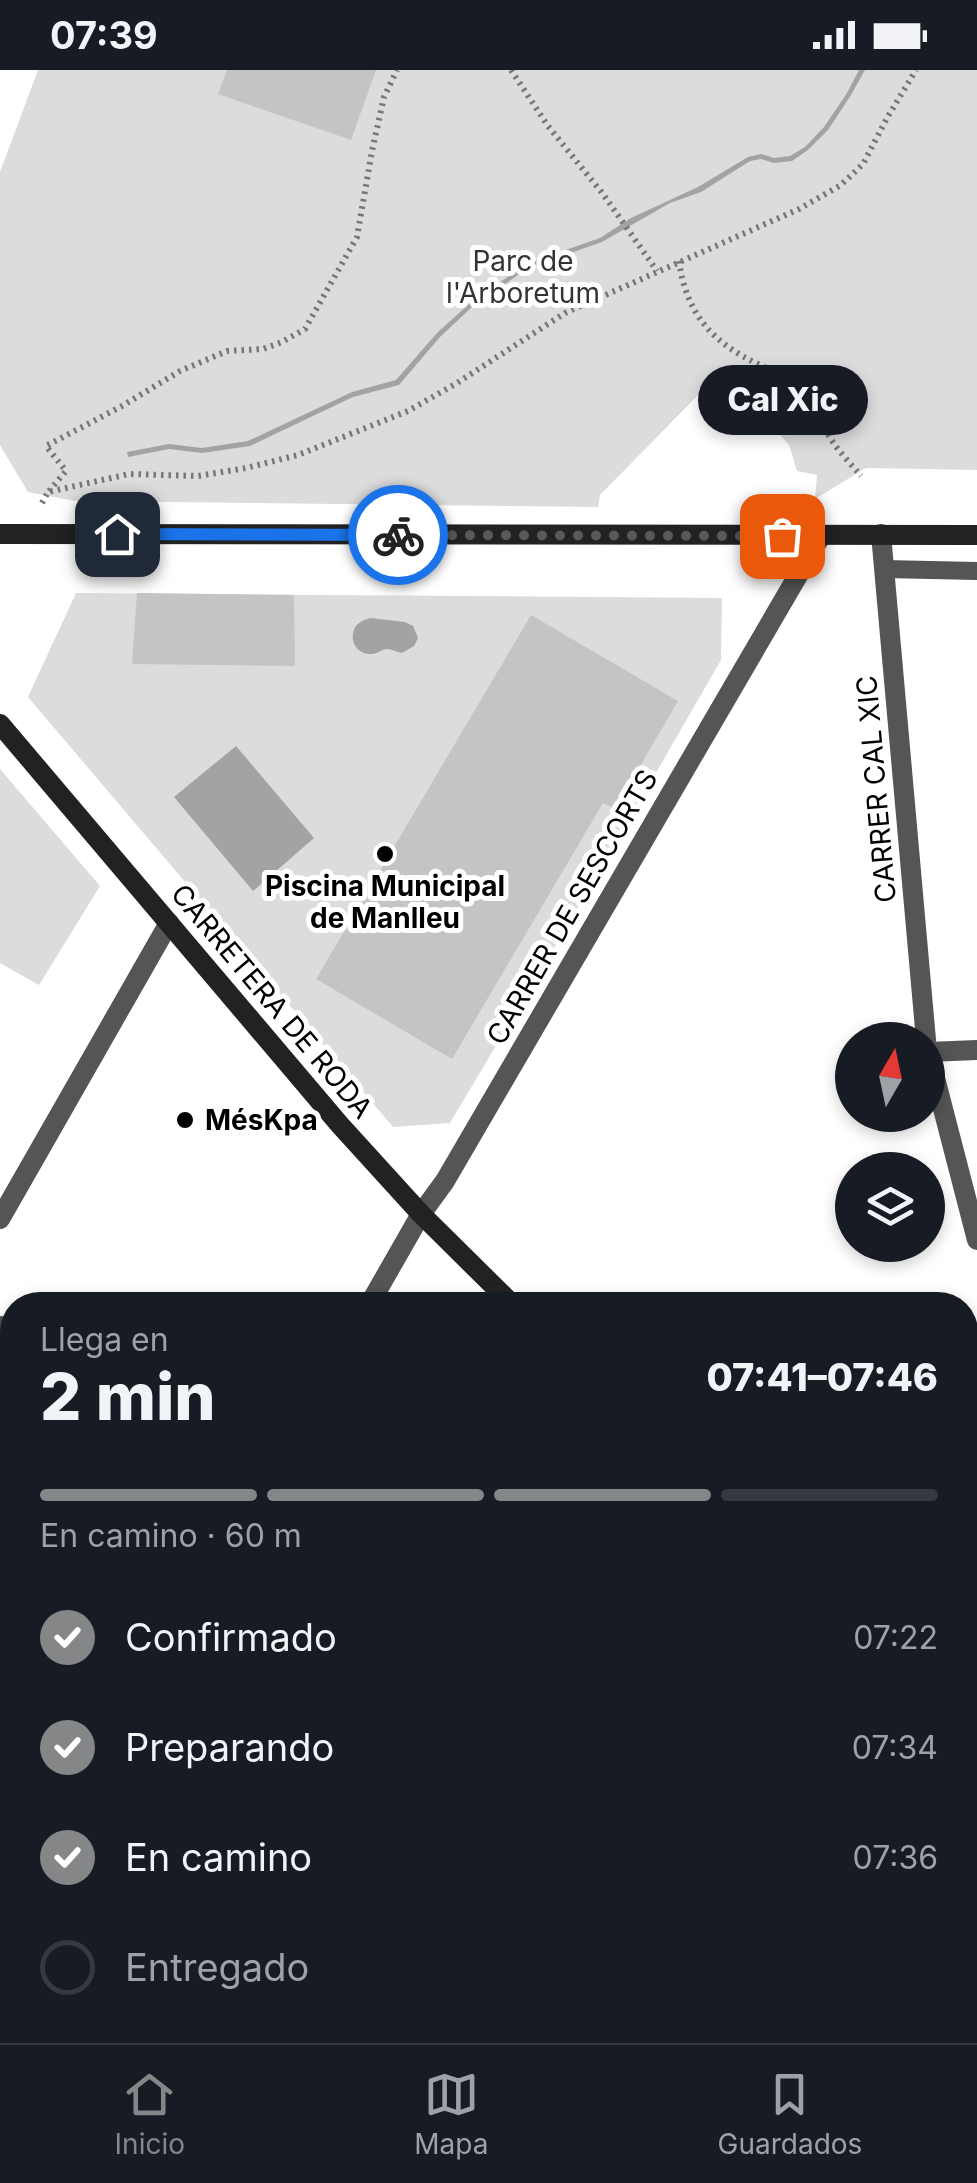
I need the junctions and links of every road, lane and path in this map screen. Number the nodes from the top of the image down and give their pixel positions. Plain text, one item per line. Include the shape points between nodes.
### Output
1 (397, 70) edge
2 (511, 70) edge
3 (916, 70) edge
4 (679, 261) junction
5 (657, 271) junction
6 (861, 476) dead end
7 (48, 492) junction
8 (42, 503) dead end
9 (977, 523) edge
10 (0, 534) edge
11 (881, 534) junction
12 (977, 535) edge
13 (821, 536) junction
14 (884, 569) junction
15 (977, 571) edge
16 (0, 724) edge
17 (169, 923) junction
18 (924, 1022) edge
19 (977, 1050) edge
20 (945, 1051) edge
21 (945, 1117) edge
22 (421, 1214) junction
23 (0, 1219) edge
24 (977, 1240) edge
25 (376, 1292) edge
26 (500, 1292) edge

1 - 7 path via 384,97 357,237 304,329 263,349 227,352 180,372 46,446 66,471
2 - 5 path
3 - 4 path via 862,164 841,185
4 - 5 path
4 - 6 path via 693,310 708,330 788,376 812,399 829,436
5 - 7 path via 564,312 408,412 298,455 198,476 130,474
7 - 8 path
9 - 11 street
10 - 13 street
11 - 12 street
11 - 13 street
11 - 14 street, CARRER CAL XIC
13 - 22 street, CARRER DE SESCORTS
14 - 15 lane
14 - 18 street, CARRER CAL XIC
16 - 17 street, CARRETERA DE RODA
17 - 22 street, CARRETERA DE RODA
17 - 23 street
19 - 20 street
21 - 24 street
22 - 25 street, CARRER DE SESCORTS
22 - 26 street, CARRETERA DE RODA

